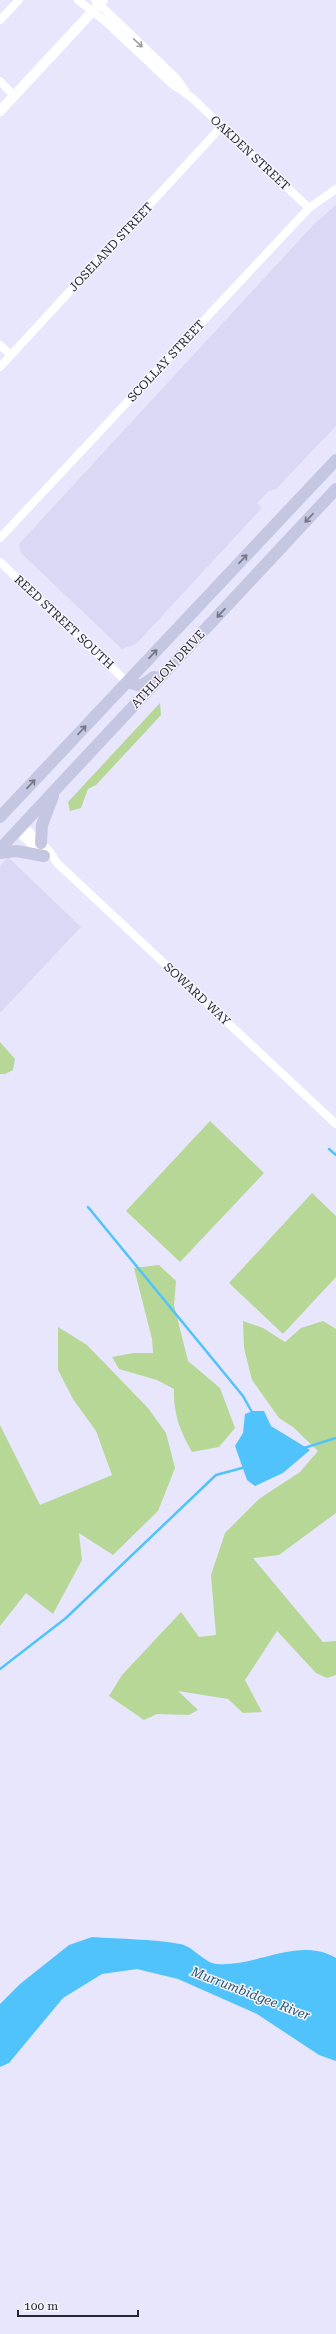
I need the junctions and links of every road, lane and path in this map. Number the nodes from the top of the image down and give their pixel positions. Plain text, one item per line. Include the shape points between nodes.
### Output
1 (19, 0) edge
2 (78, 0) edge
3 (97, 4) edge
4 (0, 20) edge
5 (0, 81) edge
6 (14, 96) junction
7 (0, 111) edge
8 (222, 126) junction
9 (336, 189) edge
10 (309, 208) junction
11 (0, 345) edge
12 (11, 355) junction
13 (0, 367) edge
14 (336, 460) edge
15 (336, 489) edge
16 (0, 538) edge
17 (0, 562) edge
18 (180, 656) junction
19 (127, 682) junction
20 (120, 720) junction
21 (54, 791) junction
22 (1, 813) edge
23 (19, 828) junction
24 (41, 843) junction
25 (0, 849) edge
26 (0, 853) edge
27 (44, 856) junction
28 (57, 864) junction
29 (336, 1124) edge

1 - 4 street
2 - 3 street, OAKDEN STREET
3 - 6 street
3 - 8 street, OAKDEN STREET via 177,79 191,98
5 - 6 street
6 - 7 street
8 - 10 street, OAKDEN STREET
8 - 12 street, JOSELAND STREET
9 - 10 street, SCOLLAY STREET
10 - 16 street, SCOLLAY STREET
11 - 12 street
12 - 13 street, JOSELAND STREET
19 -> 14 main road, ATHLLON DRIVE
15 -> 18 main road, ATHLLON DRIVE
17 - 19 street, REED STREET SOUTH
18 - 19 main road via 146,684 137,686
18 - 20 main road, ATHLLON DRIVE
19 - 20 main road via 134,690 134,700
22 -> 19 main road, ATHLLON DRIVE
20 - 21 main road, ATHLLON DRIVE
21 - 23 main road, ATHLLON DRIVE
21 - 24 main road via 42,825
22 - 23 main road, SOWARD WAY
23 - 24 street, SOWARD WAY
23 - 25 main road, ATHLLON DRIVE
23 - 27 street, SOWARD WAY
24 - 28 street, SOWARD WAY
26 - 27 main road via 16,851
27 - 28 street, SOWARD WAY
28 - 29 street, SOWARD WAY

